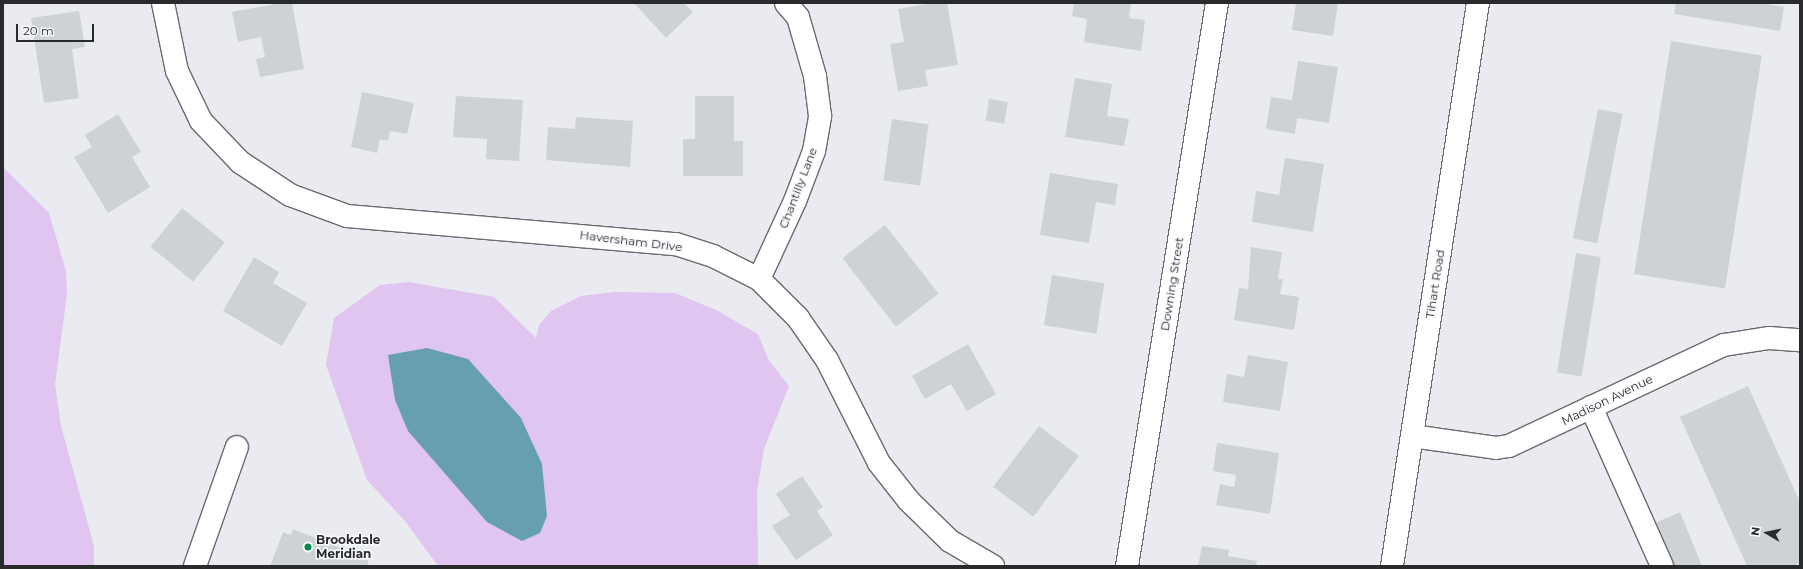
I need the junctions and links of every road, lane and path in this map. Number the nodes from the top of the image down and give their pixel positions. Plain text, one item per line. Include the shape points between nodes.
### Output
1 (163, 3) edge
2 (786, 3) edge
3 (1217, 3) edge
4 (1478, 3) edge
5 (758, 279) junction
6 (1800, 340) edge
7 (1591, 407) junction
8 (1412, 436) junction
9 (237, 447) dead end
10 (195, 566) edge
11 (993, 566) edge
12 (1127, 566) edge
13 (1392, 566) edge
14 (1662, 566) edge

1 - 5 street, Haversham Drive via 177,71 201,120 240,162 263,180 290,195 347,216 676,244 713,256
2 - 5 street, Chantilly Lane via 800,24 815,76 820,116 814,151 795,201
3 - 12 street, Downing Street
4 - 8 street, Tihart Road
5 - 11 street, Haversham Drive via 798,318 826,360 879,463 908,500 950,541
6 - 7 street, Madison Avenue via 1769,338 1724,345
7 - 8 street, Madison Avenue via 1509,446 1496,448
7 - 14 street
8 - 13 street, Tihart Road
9 - 10 street

